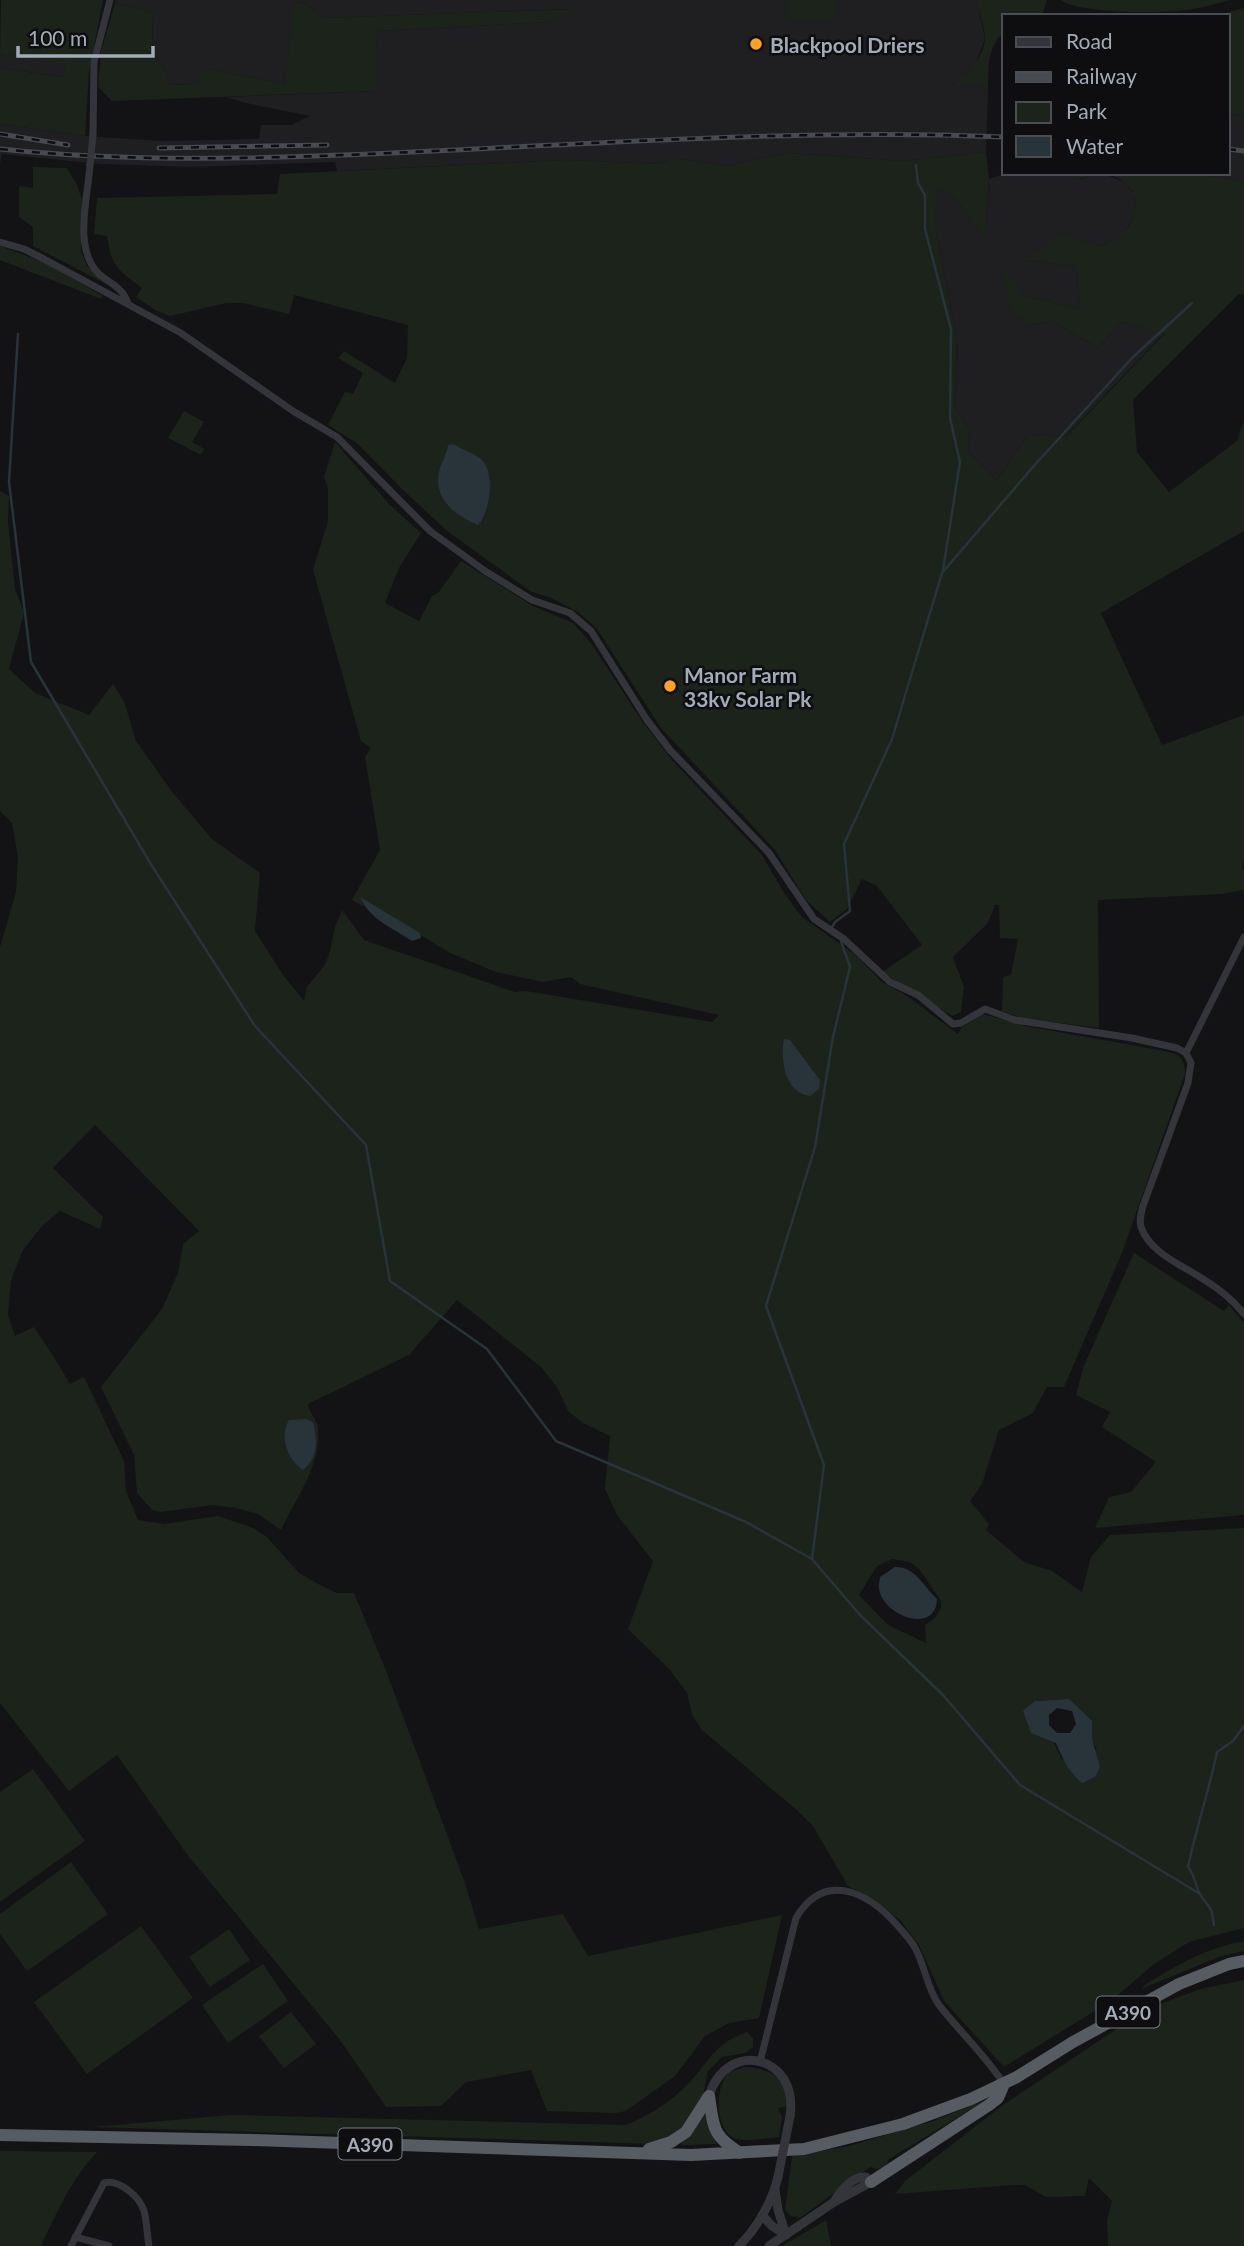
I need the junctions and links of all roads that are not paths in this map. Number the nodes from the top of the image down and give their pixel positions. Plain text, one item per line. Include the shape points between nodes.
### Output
1 (110, 0) edge
2 (0, 242) edge
3 (128, 304) junction
4 (1244, 937) edge
5 (1186, 1053) junction
6 (1244, 1314) edge
7 (1244, 1961) edge
8 (760, 2063) junction
9 (1004, 2084) junction
10 (709, 2096) junction
11 (0, 2135) edge
12 (638, 2153) junction
13 (741, 2153) junction
14 (871, 2182) joint
15 (775, 2190) junction
16 (778, 2210) junction
17 (764, 2213) junction
18 (786, 2235) junction
19 (75, 2237) junction
20 (71, 2246) edge
21 (109, 2246) edge
22 (149, 2246) edge
23 (739, 2246) edge
24 (769, 2246) edge

1 - 3 street, bridge via 94,62 85,230 87,258 125,294
2 - 3 street via 24,249
3 - 5 street via 181,333 337,437 430,531 532,600 570,613 591,631 670,750 769,853 814,919 890,982 918,995 953,1024 985,1009 1015,1020 1132,1038
4 - 5 street
5 - 6 street via 1191,1063 1188,1083 1143,1206 1142,1229 1162,1252 1215,1287
7 - 9 highway, A390 via 1179,1984
8 - 9 street via 796,1918 815,1897 845,1890 869,1899 909,1938 938,2003
8 - 10 street via 728,2067 716,2077
8 - 15 street, bridge via 780,2073 791,2094
9 - 13 highway, A390 via 935,2113 864,2135 804,2149
9 - 14 highway via 989,2105
10 - 12 highway via 679,2137
10 - 13 highway via 714,2131 724,2144
11 - 12 highway, A390
12 - 13 highway, A390
14 - 18 street via 858,2177 834,2202
15 - 16 street
15 - 17 street
16 - 17 street
16 - 18 street
17 - 18 street via 772,2226
17 - 23 street
18 - 24 street
19 - 20 street
19 - 21 street
19 - 22 street via 104,2183 110,2181 132,2194 144,2208

